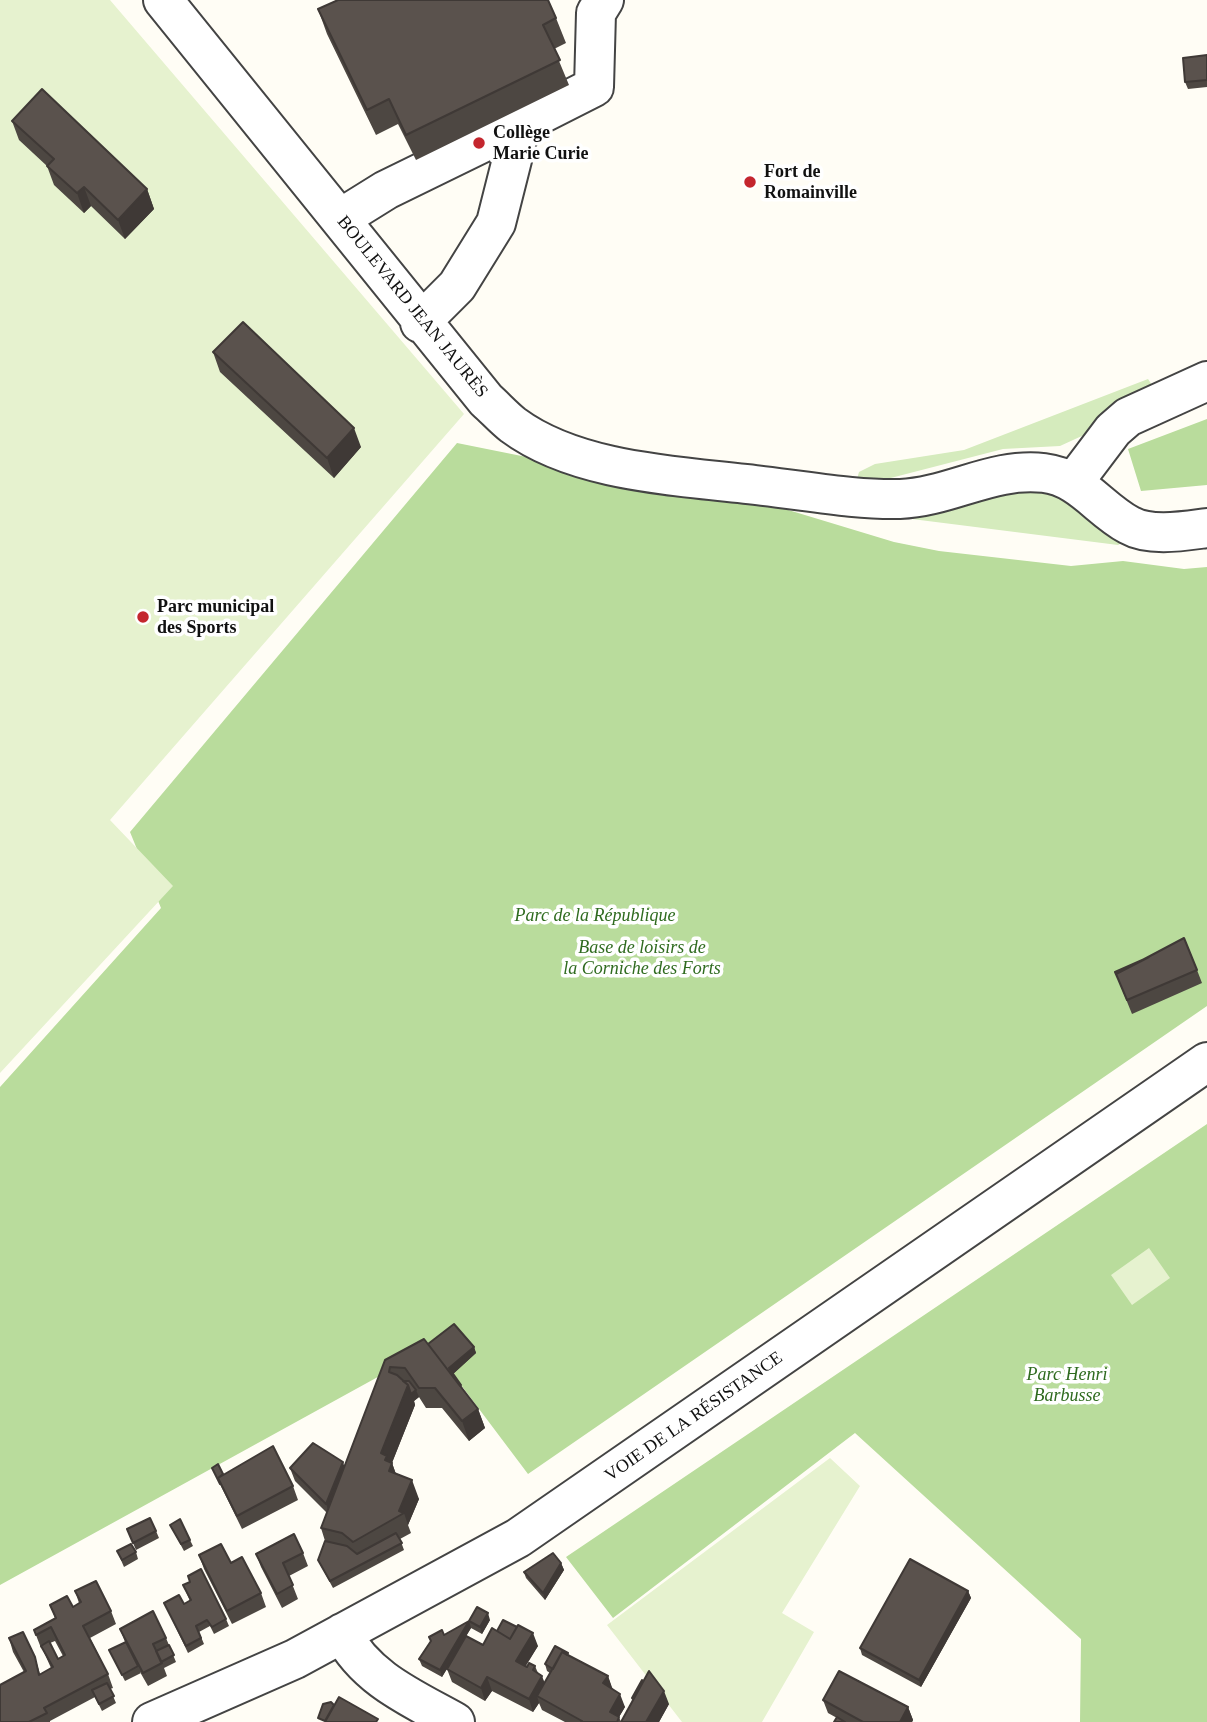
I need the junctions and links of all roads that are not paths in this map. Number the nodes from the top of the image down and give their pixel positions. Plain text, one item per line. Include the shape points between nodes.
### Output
1 (163, 0) edge
2 (604, 0) edge
3 (521, 124) junction
4 (341, 218) junction
5 (420, 323) junction
6 (1207, 381) edge
7 (1073, 483) junction
8 (1207, 528) edge
9 (1207, 1062) edge
10 (342, 1633) junction
11 (152, 1722) edge
12 (455, 1722) edge

1 - 4 street, BOULEVARD JEAN JAURÈS
2 - 3 street via 596,13 594,87
3 - 4 street via 386,190
3 - 5 street via 496,223 457,286
4 - 5 street, BOULEVARD JEAN JAURÈS
5 - 7 street, BOULEVARD JEAN JAURÈS via 514,426 576,455 633,470 875,498 925,496 1021,471 1048,473
6 - 7 street via 1128,417
7 - 8 street via 1137,529
9 - 10 street, VOIE DE LA RÉSISTANCE via 518,1538
10 - 11 street, VOIE DE LA RÉSISTANCE via 295,1659
10 - 12 street via 379,1679

